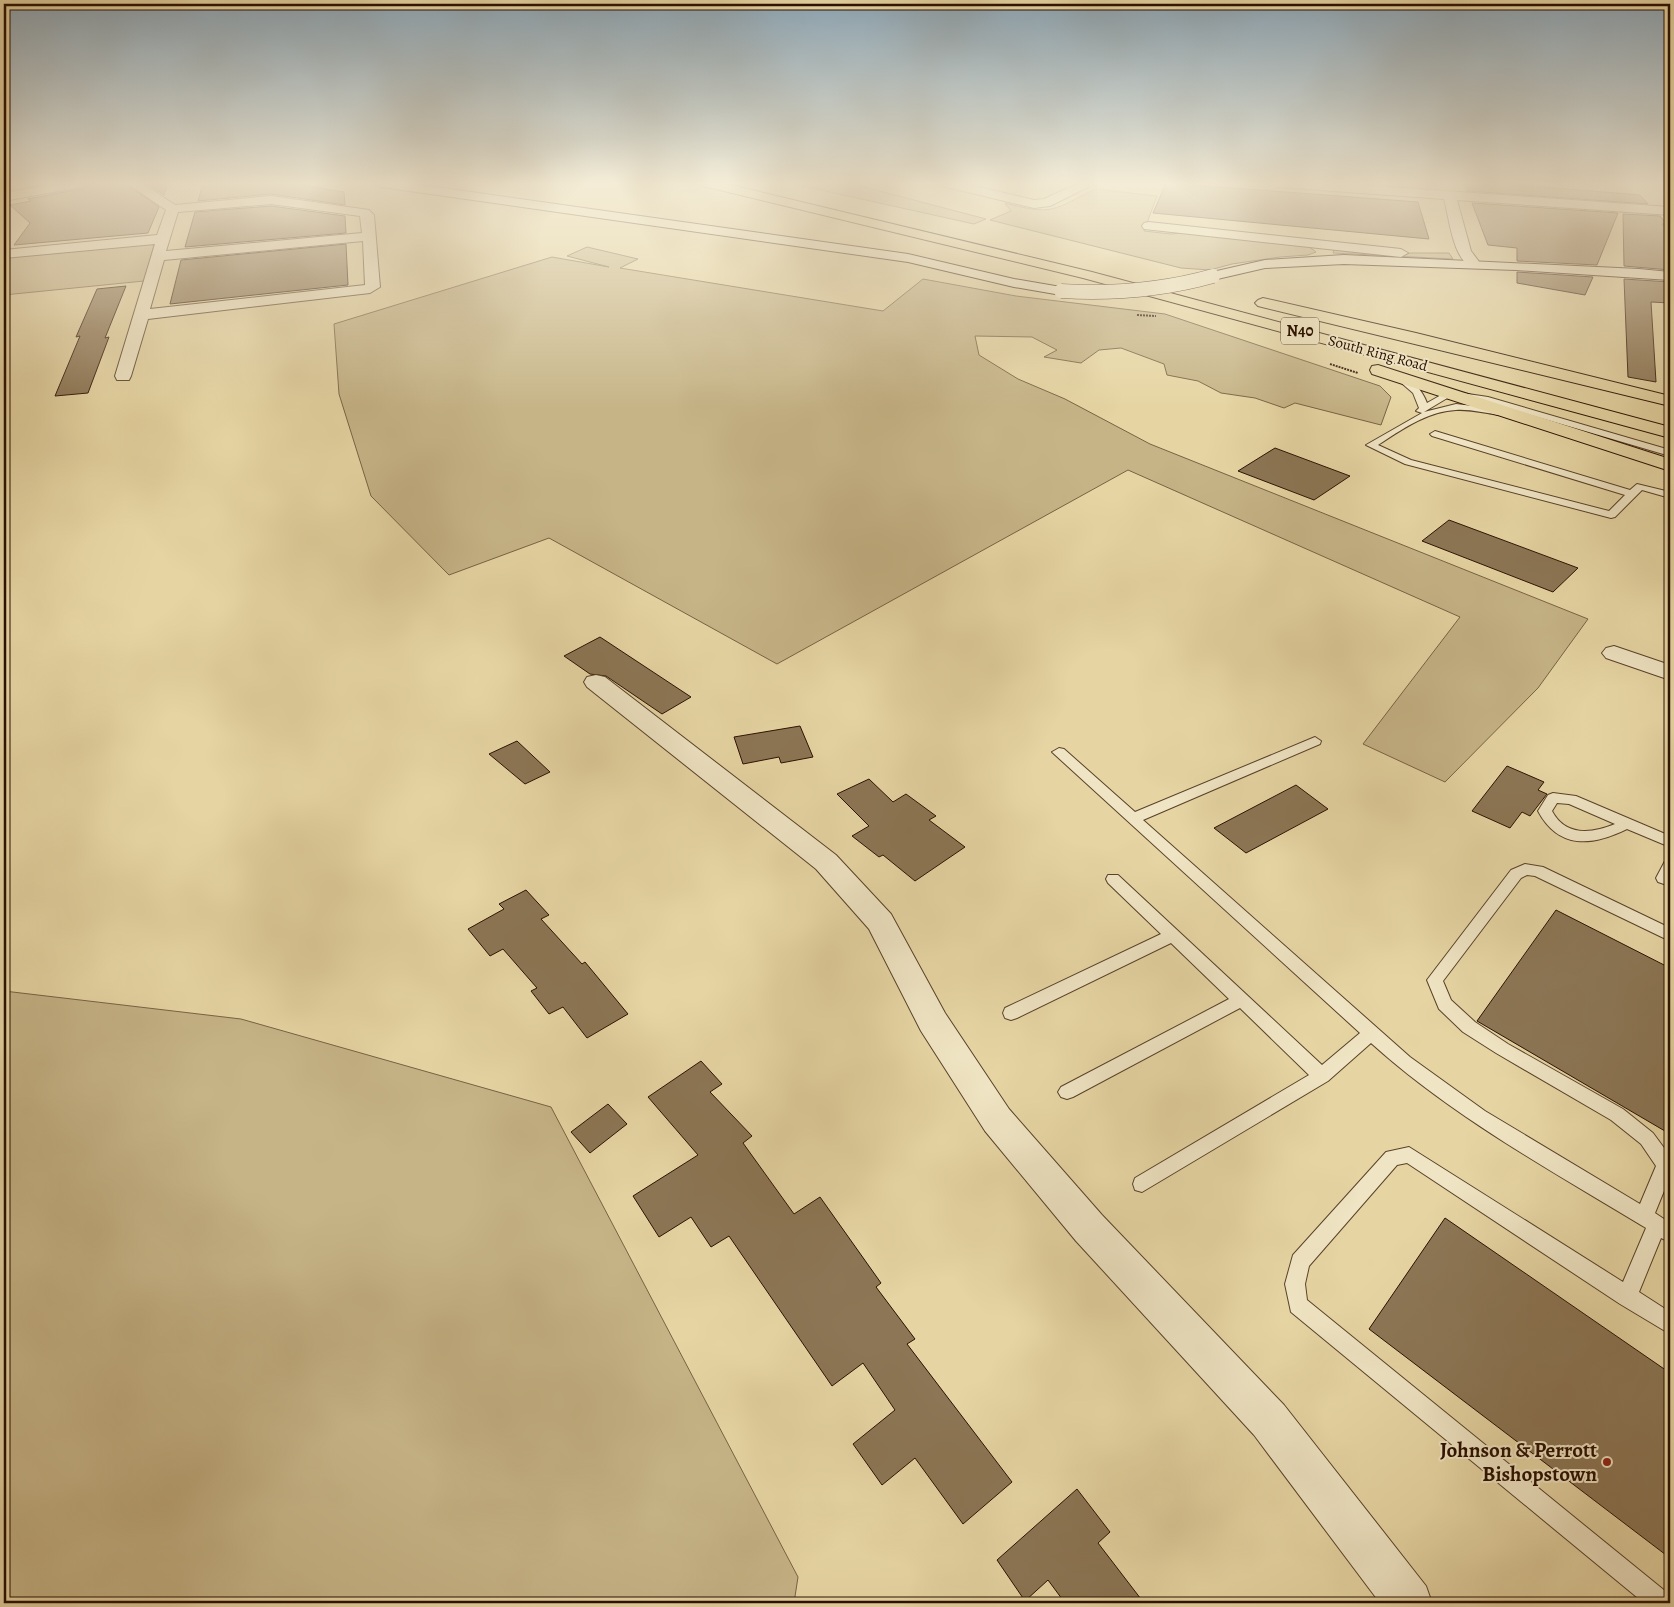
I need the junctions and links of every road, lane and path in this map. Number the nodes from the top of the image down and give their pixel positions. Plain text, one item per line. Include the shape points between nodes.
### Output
1 (157, 258) edge
2 (371, 258) edge
3 (908, 258) edge
4 (1003, 258) edge
5 (1016, 258) edge
6 (1066, 258) edge
7 (1469, 258) edge
8 (1323, 259) joint
9 (1074, 260) junction
10 (1473, 263) junction
11 (1670, 276) edge
12 (1214, 284) junction
13 (1244, 299) dead end
14 (1132, 314) dead end
15 (141, 315) junction
16 (1159, 317) dead end
17 (1324, 362) dead end
18 (1359, 374) dead end
19 (122, 376) dead end
20 (1401, 378) junction
21 (1448, 394) junction
22 (1670, 401) edge
23 (1424, 409) junction
24 (1506, 413) junction
25 (1407, 423) junction
26 (1670, 423) edge
27 (1670, 433) edge
28 (1435, 434) dead end
29 (1670, 452) edge
30 (1670, 465) edge
31 (1632, 494) junction
32 (1670, 495) edge
33 (1614, 653) dead end
34 (1670, 673) edge
35 (596, 682) dead end
36 (1315, 741) dead end
37 (1059, 752) dead end
38 (1134, 818) junction
39 (1626, 824) junction
40 (1670, 842) edge
41 (1670, 865) edge
42 (1112, 879) dead end
43 (1670, 881) edge
44 (1172, 934) junction
45 (1670, 935) edge
46 (1241, 1000) junction
47 (1011, 1013) dead end
48 (1372, 1032) junction
49 (1322, 1076) junction
50 (1067, 1092) dead end
51 (1668, 1165) edge
52 (1142, 1184) dead end
53 (1657, 1224) edge
54 (1626, 1297) junction
55 (1670, 1324) edge
56 (1409, 1603) edge
57 (1662, 1603) edge

1 - 15 street
2 - 15 street via 373,287 370,289
3 - 12 street, bridge via 1014,284 1061,291 1102,294
4 - 20 highway via 1234,324
5 - 27 highway, South Ring Road / N40 via 1292,329
6 - 9 highway, South Ring Road / N40
7 - 10 street
8 - 10 street
8 - 12 street via 1251,266
9 - 12 highway
9 - 26 highway, South Ring Road / N40
10 - 11 street
13 - 22 highway
14 - 16 path
15 - 19 street
17 - 18 path
20 - 21 highway
20 - 23 lane via 1423,398
21 - 23 lane
21 - 24 highway
21 - 29 lane via 1488,400
23 - 25 lane
24 - 25 lane via 1455,407
24 - 30 highway
25 - 31 lane via 1370,445 1408,462 1611,515
28 - 31 lane
31 - 32 lane via 1640,486
33 - 34 street
35 - 56 street via 826,862 880,922 934,1022 997,1120 1090,1228 1269,1420
36 - 38 lane
37 - 38 lane
38 - 48 lane
39 - 39 lane via 1609,833 1584,838 1548,821 1544,811 1553,798 1571,799
39 - 40 lane
41 - 43 lane via 1663,878
42 - 44 lane
44 - 46 lane
44 - 47 lane
45 - 51 lane via 1538,871 1525,869 1516,874 1435,980 1436,990 1465,1026 1630,1122 1659,1150
46 - 49 lane
46 - 50 lane
48 - 49 lane
48 - 53 lane via 1404,1062 1479,1116
49 - 52 lane
51 - 53 lane
53 - 54 lane
54 - 55 lane
54 - 57 lane via 1408,1155 1392,1158 1300,1262 1294,1284 1298,1305

